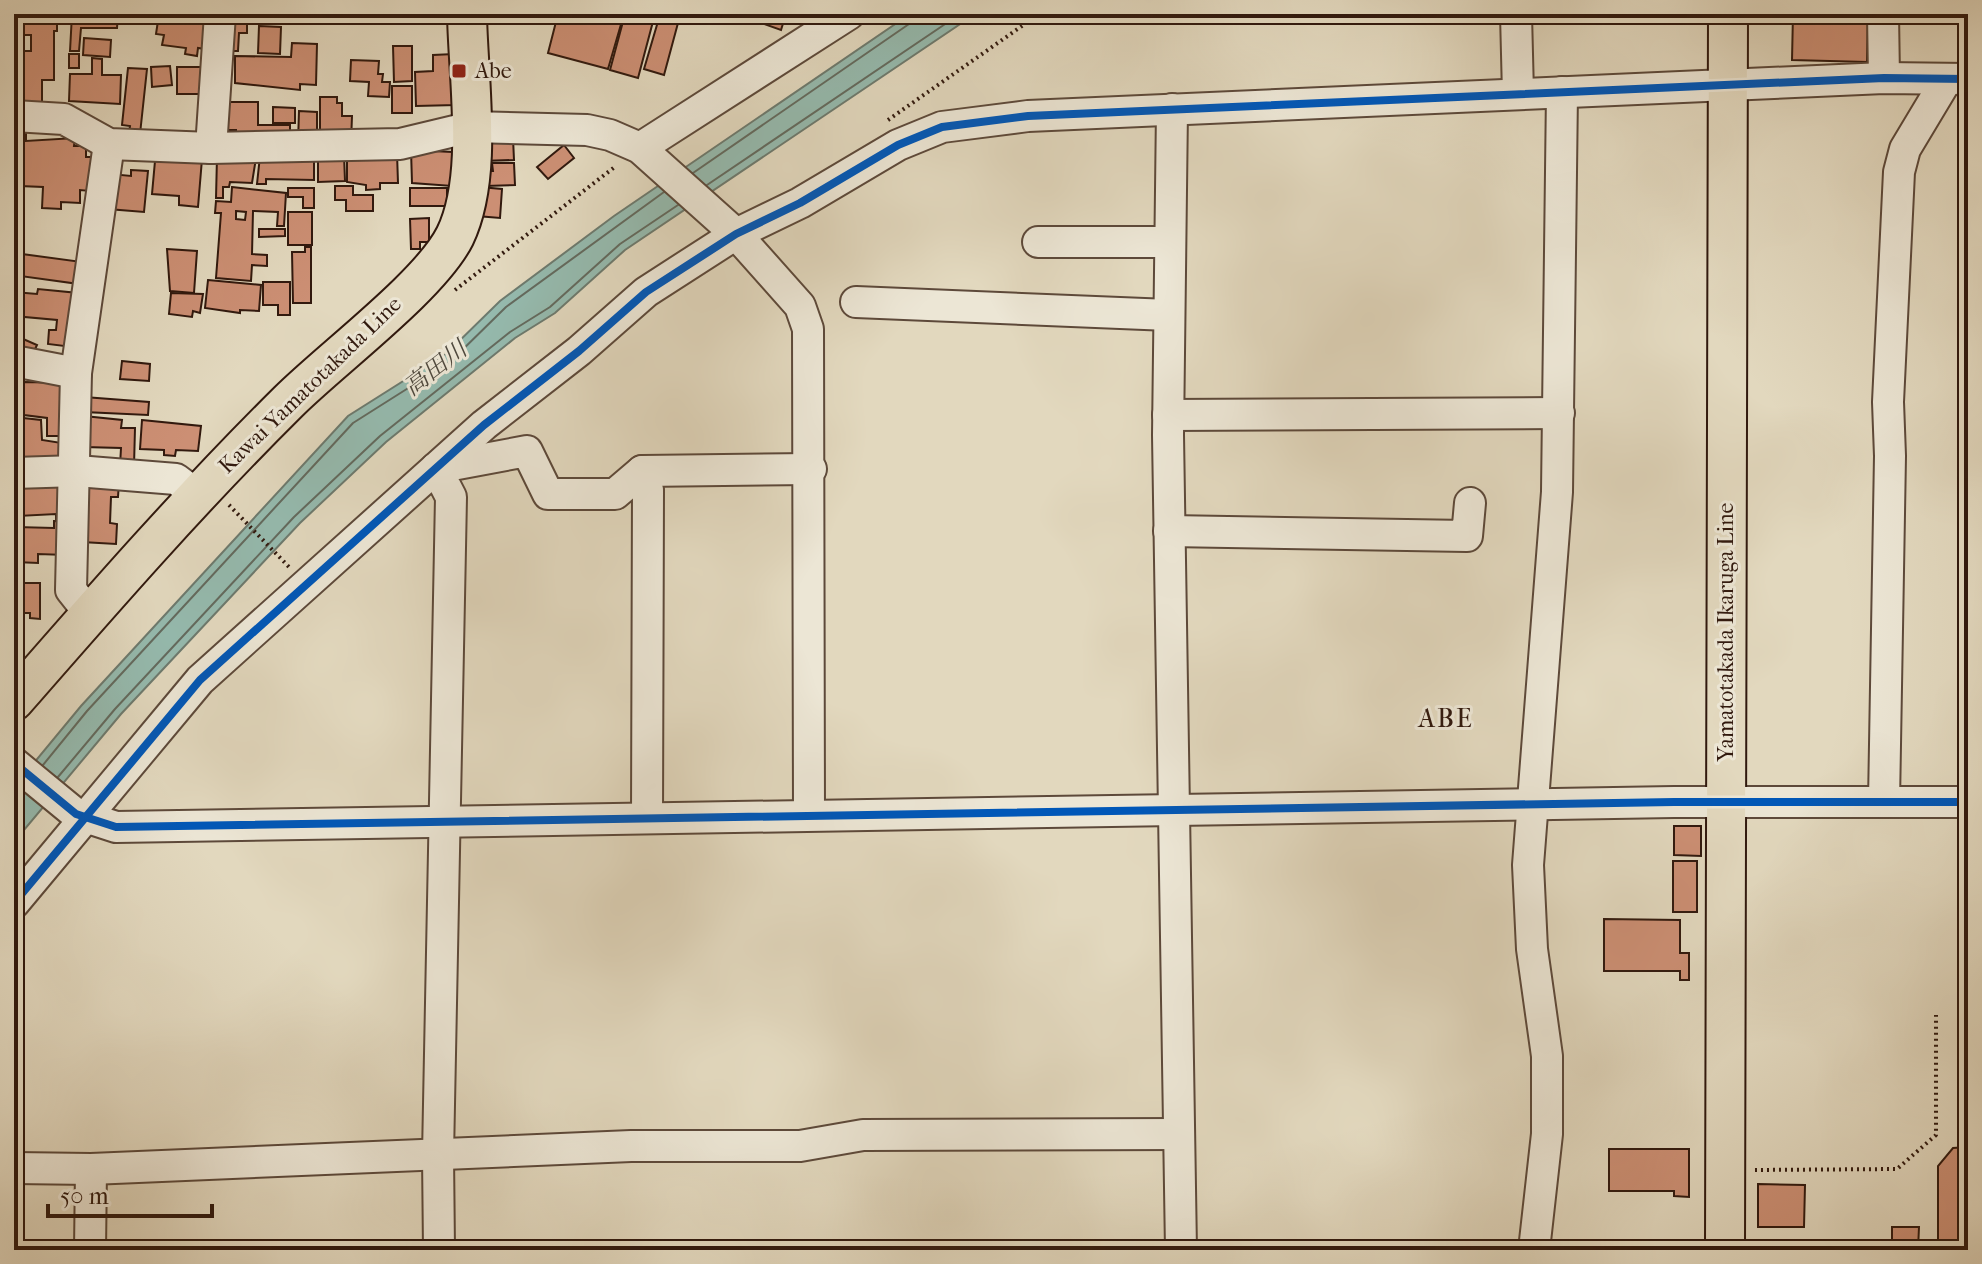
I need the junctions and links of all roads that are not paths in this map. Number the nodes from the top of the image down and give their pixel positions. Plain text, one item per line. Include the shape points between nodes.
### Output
1 (220, 14) edge
2 (467, 14) edge
3 (849, 14) edge
4 (1516, 14) edge
5 (1728, 14) edge
6 (1883, 14) edge
7 (1884, 78) junction
8 (1958, 79) edge
9 (1728, 85) junction
10 (1562, 92) junction
11 (1518, 94) junction
12 (1172, 109) junction
13 (14, 116) edge
14 (471, 127) junction
15 (109, 144) junction
16 (211, 148) junction
17 (644, 151) junction
18 (731, 231) junction
19 (1038, 242) dead end
20 (1170, 242) junction
21 (856, 302) dead end
22 (1169, 315) junction
23 (14, 361) edge
24 (76, 373) junction
25 (1559, 413) junction
26 (1168, 415) junction
27 (436, 468) junction
28 (811, 469) junction
29 (77, 471) junction
30 (642, 471) junction
31 (14, 473) edge
32 (217, 500) junction
33 (1470, 503) dead end
34 (1169, 531) junction
35 (90, 614) junction
36 (14, 701) edge
37 (14, 763) edge
38 (1725, 802) junction
39 (1884, 802) junction
40 (1968, 802) edge
41 (1531, 805) junction
42 (1172, 810) junction
43 (809, 815) junction
44 (81, 816) junction
45 (647, 818) junction
46 (443, 821) junction
47 (14, 903) edge
48 (1179, 1134) junction
49 (438, 1155) junction
50 (14, 1168) edge
51 (91, 1169) junction
52 (90, 1250) edge
53 (439, 1250) edge
54 (1181, 1250) edge
55 (1534, 1250) edge
56 (1725, 1250) edge

1 - 16 street
2 - 14 main road, Kawai Yamatotakada Line
3 - 17 street
4 - 11 street
5 - 9 main road, Yamatotakada Ikaruga Line
6 - 7 street
7 - 8 street
7 - 9 street
8 - 39 street via 1905,149 1899,172 1888,402
9 - 10 street
9 - 38 main road, Yamatotakada Ikaruga Line
10 - 11 street
10 - 25 street
11 - 12 street
12 - 18 street via 1013,117 942,127 898,145 800,203
12 - 20 street
13 - 15 street via 64,119
14 - 16 street via 400,144
14 - 17 street via 587,130 627,140
14 - 32 main road, Kawai Yamatotakada Line via 466,205 448,246 406,294 321,369
15 - 16 street
15 - 24 street
17 - 18 street
18 - 27 street via 646,292
18 - 28 street via 785,286 808,329
19 - 20 street
20 - 22 street
21 - 22 street
22 - 26 street
23 - 24 street
24 - 29 street
25 - 26 street
25 - 41 street
26 - 34 street
27 - 30 street via 527,451 548,494 615,494
27 - 44 street via 200,680
27 - 46 street via 451,497
28 - 30 street
28 - 43 street
29 - 31 street
29 - 32 street via 176,479
29 - 35 street via 71,590
30 - 45 street via 648,490
32 - 35 main road, Kawai Yamatotakada Line
33 - 34 street via 1467,536
34 - 42 street
35 - 36 main road, Kawai Yamatotakada Line
37 - 44 street
38 - 39 street
38 - 41 street
38 - 56 main road, Yamatotakada Ikaruga Line
39 - 40 street
41 - 42 street
41 - 55 street via 1528,904 1547,1056 1547,1134
42 - 43 street
42 - 48 street
43 - 45 street
44 - 46 street via 116,827
44 - 47 street
45 - 46 street
46 - 49 street
48 - 49 street via 863,1135 800,1146 672,1145
48 - 54 street
49 - 51 street
49 - 53 street
50 - 51 street
51 - 52 street

